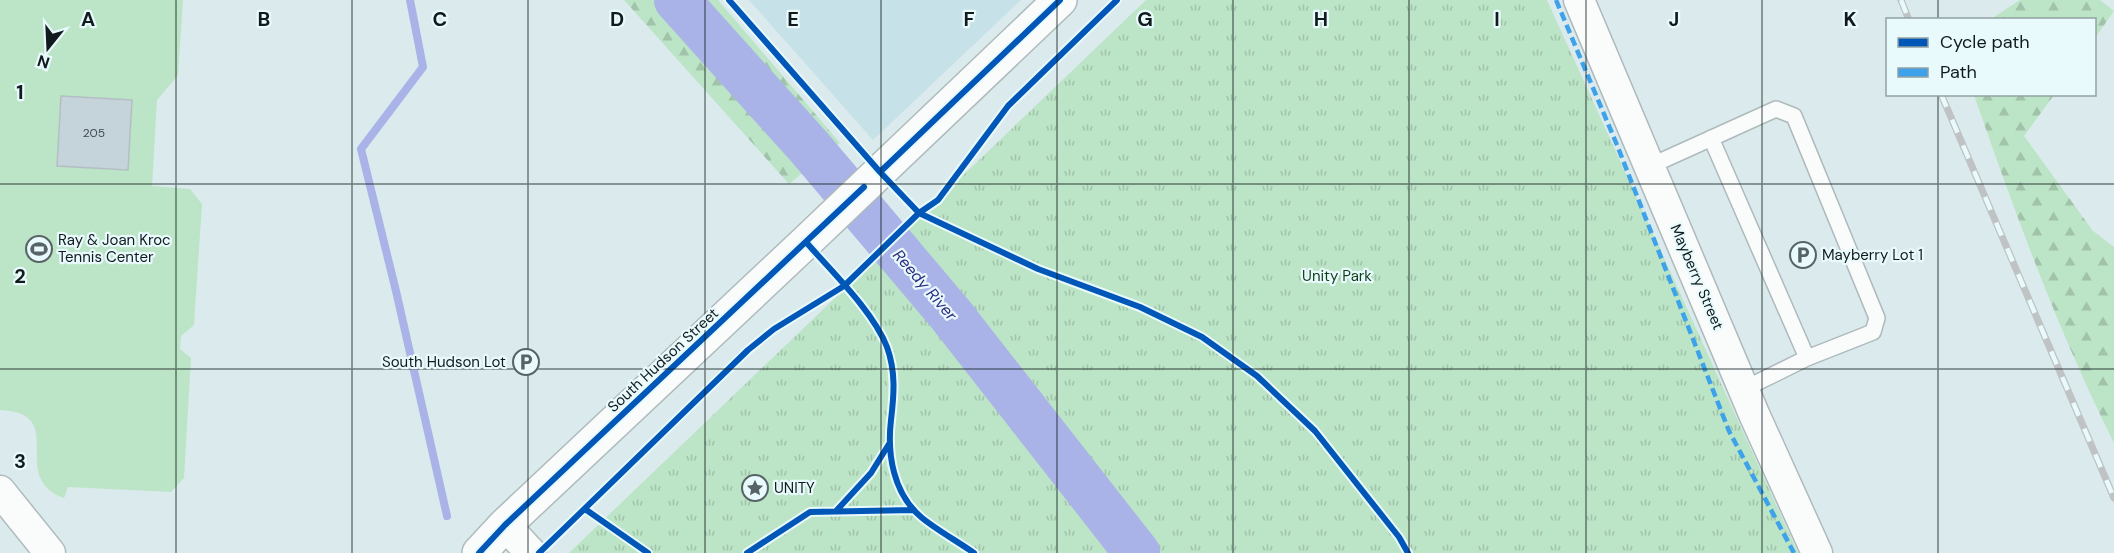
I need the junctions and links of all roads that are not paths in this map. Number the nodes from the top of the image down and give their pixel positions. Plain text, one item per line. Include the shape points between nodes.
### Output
1 (1060, 0) edge
2 (1579, 0) edge
3 (1711, 138) junction
4 (1650, 165) junction
5 (1807, 358) junction
6 (1744, 389) junction
7 (1, 495) edge
8 (505, 525) junction
9 (50, 553) edge
10 (479, 553) edge
11 (531, 553) edge
12 (1817, 553) edge

1 - 8 street, South Hudson Street
2 - 4 street, Mayberry Street
3 - 4 lane
3 - 5 lane
3 - 5 lane via 1776,109 1794,116 1877,318 1873,332
4 - 6 street, Mayberry Street
5 - 6 lane
6 - 12 street, Mayberry Street
7 - 9 street
8 - 10 street, South Hudson Street
8 - 11 street

